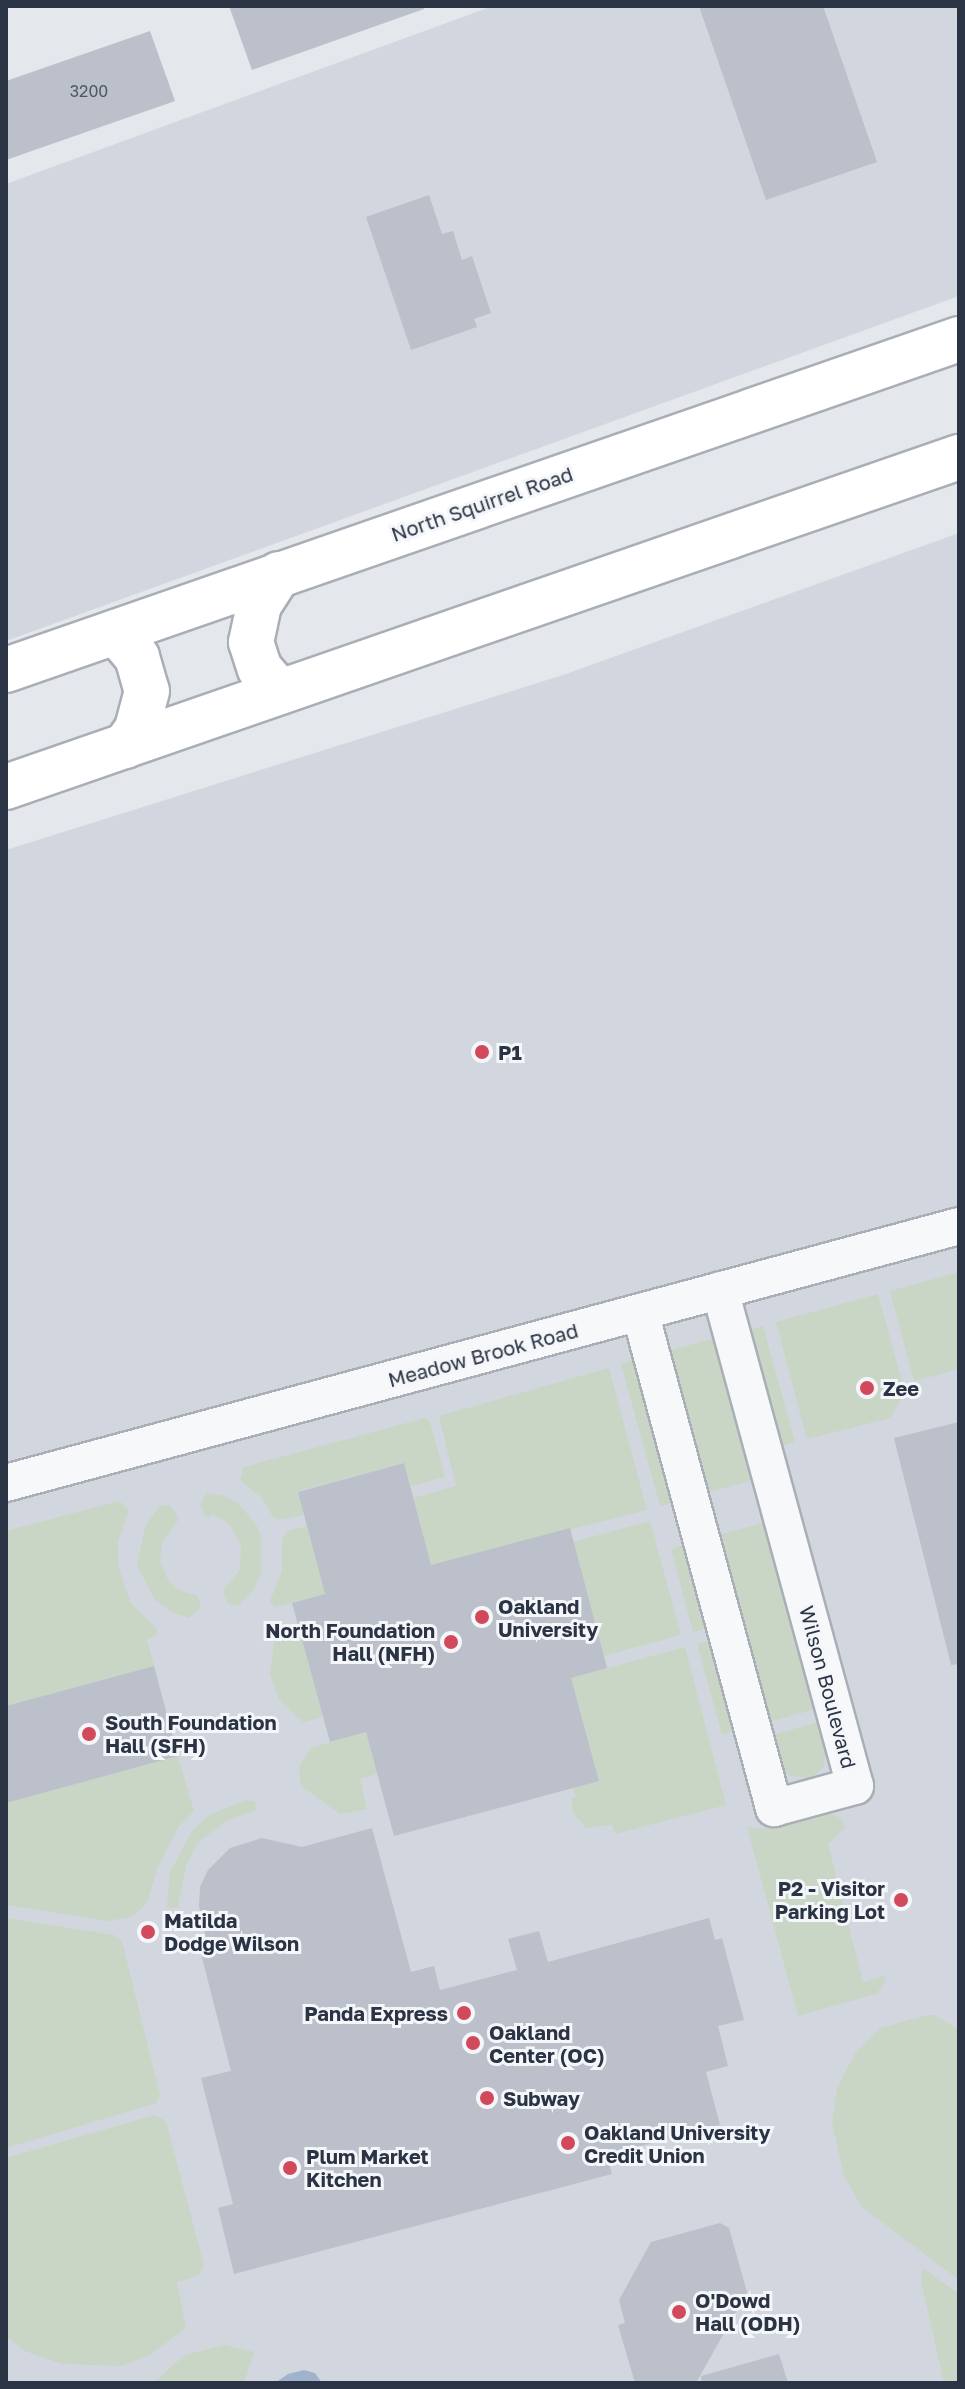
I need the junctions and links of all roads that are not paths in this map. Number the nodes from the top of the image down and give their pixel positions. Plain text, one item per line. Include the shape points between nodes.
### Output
1 (959, 339) edge
2 (959, 457) edge
3 (279, 574) junction
4 (116, 632) junction
5 (6, 670) edge
6 (280, 692) junction
7 (125, 746) junction
8 (6, 787) edge
9 (959, 1226) edge
10 (720, 1290) junction
11 (640, 1312) junction
12 (6, 1483) edge

1 - 3 main road, North Squirrel Road
2 - 6 main road
3 - 4 main road, North Squirrel Road
3 - 6 main road via 259,605 251,642 260,669
4 - 5 main road, North Squirrel Road
4 - 7 main road via 137,657 147,691 137,729
6 - 7 main road
7 - 8 main road
9 - 10 street, Meadow Brook Road
10 - 11 street, Meadow Brook Road
10 - 11 street, Wilson Boulevard via 855,1786 774,1808
11 - 12 street, Meadow Brook Road

